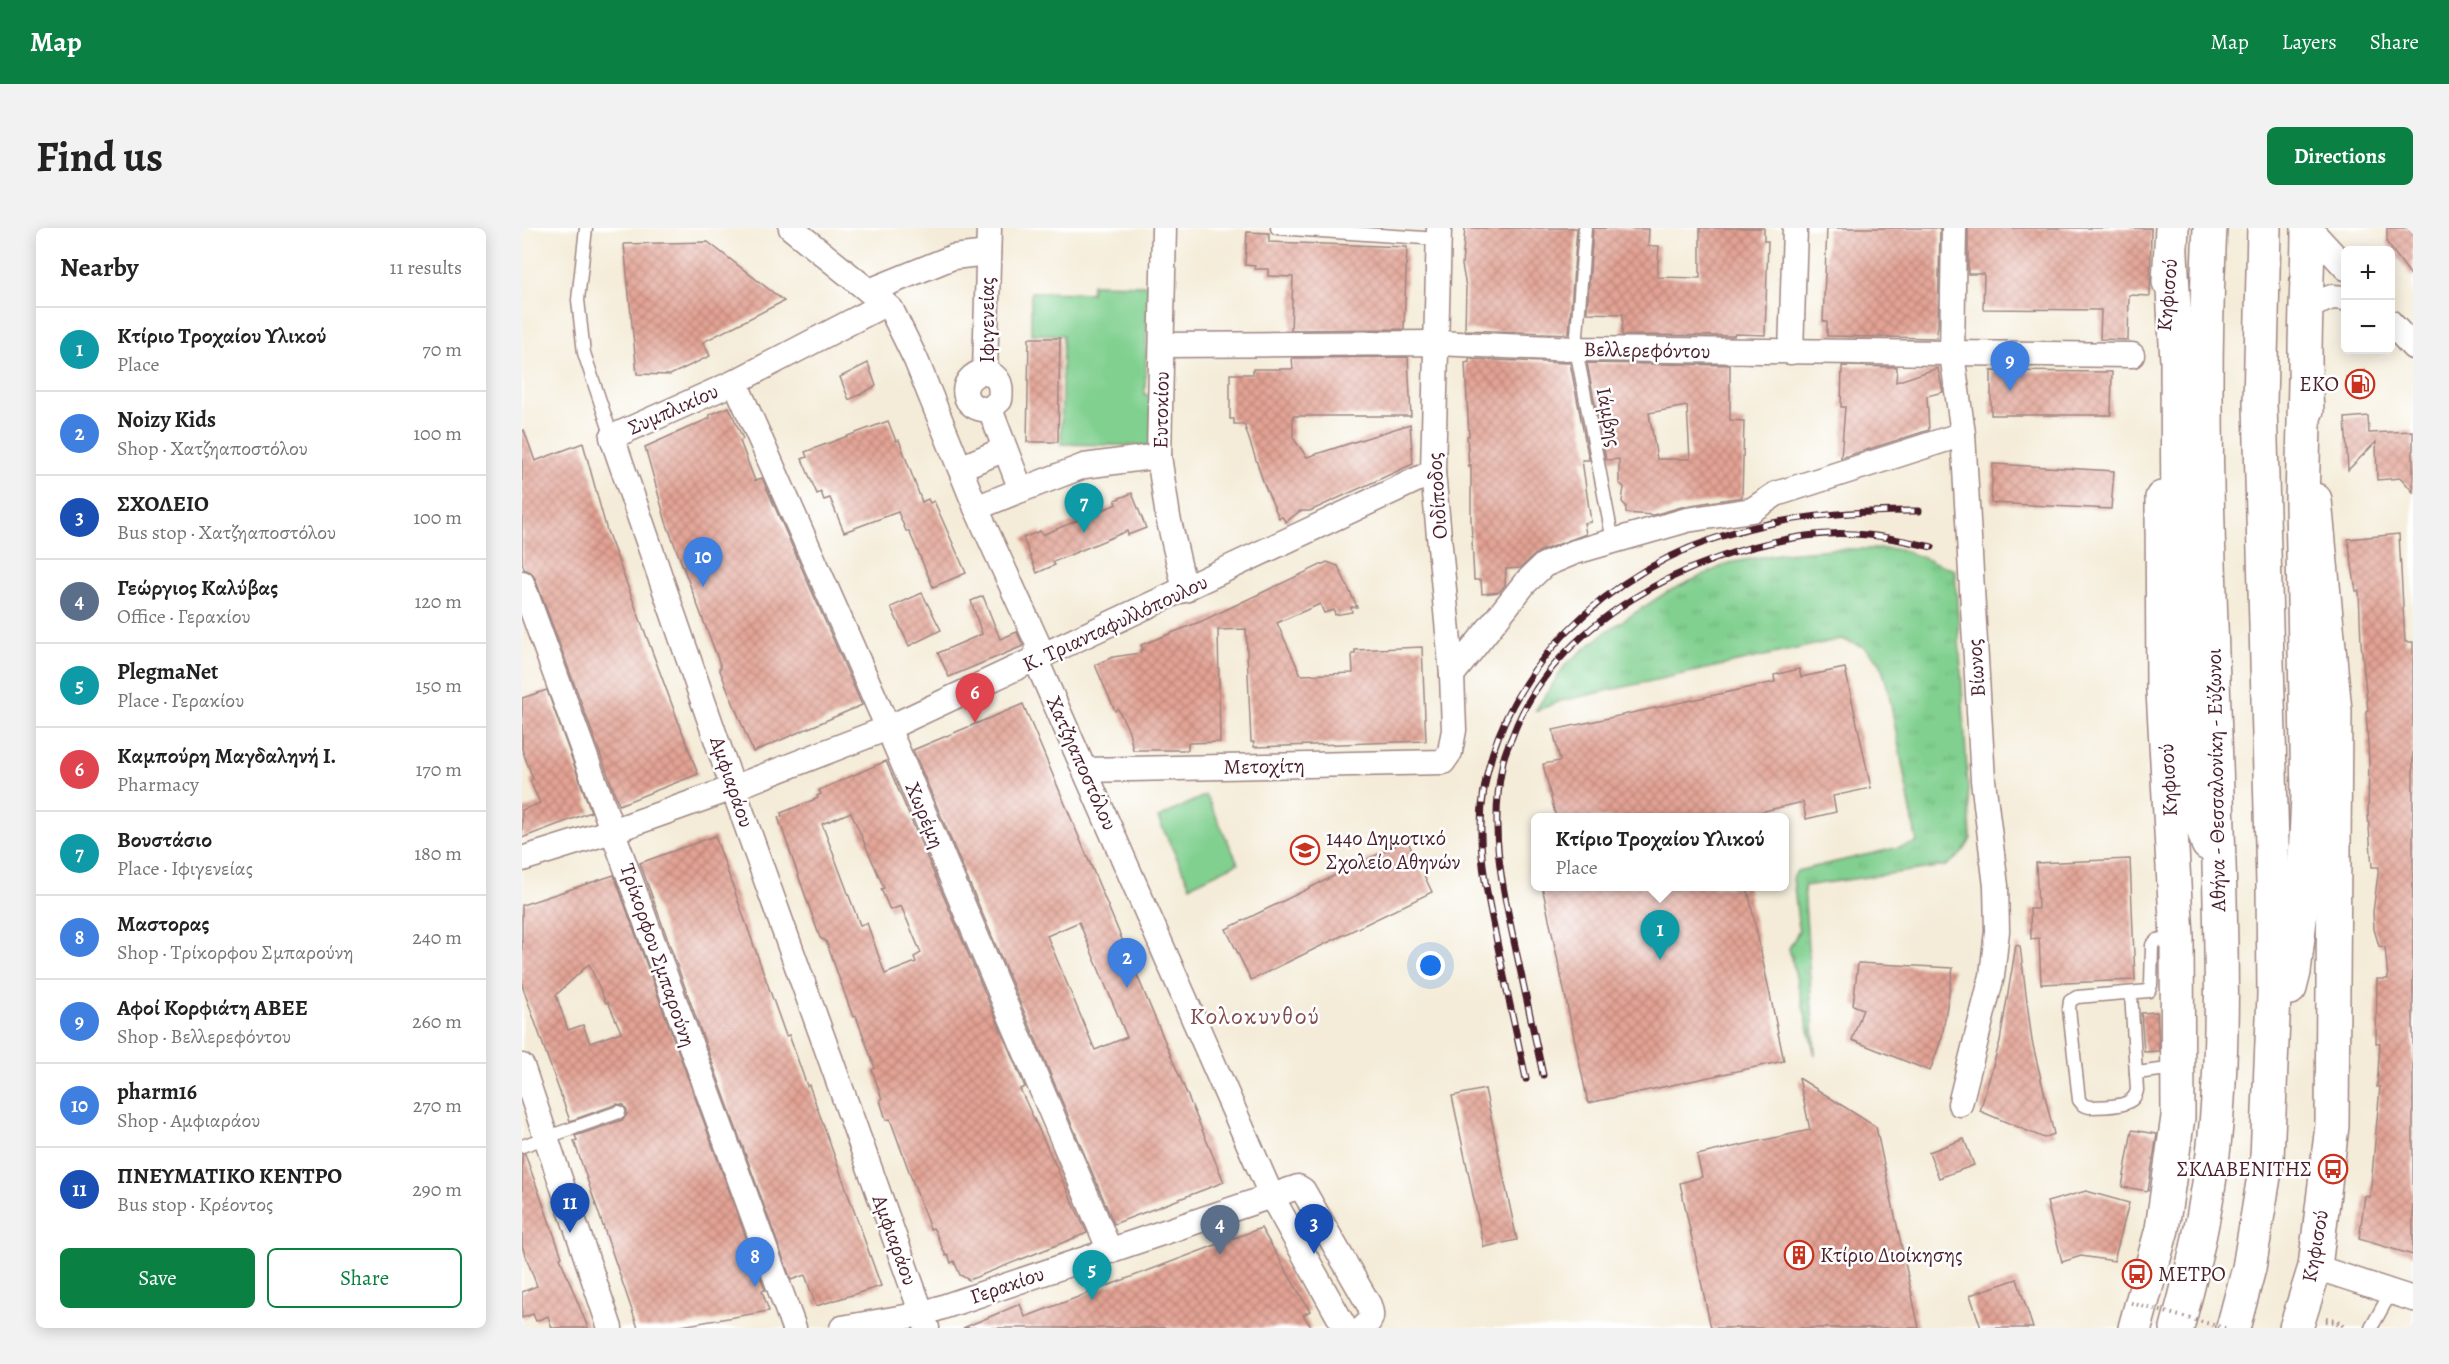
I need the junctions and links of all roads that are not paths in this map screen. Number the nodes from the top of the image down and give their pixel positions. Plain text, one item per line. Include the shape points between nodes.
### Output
1 (586, 228) edge
2 (791, 228) edge
3 (989, 228) edge
4 (1164, 228) edge
5 (1277, 228) edge
6 (1585, 228) edge
7 (1795, 228) edge
8 (1954, 228) edge
9 (2210, 228) edge
10 (2264, 228) edge
11 (2308, 228) edge
12 (1439, 234) edge
13 (2172, 241) edge
14 (988, 253) junction
15 (2341, 262) edge
16 (877, 298) junction
17 (2341, 298) edge
18 (2307, 307) junction
19 (2395, 327) edge
20 (1436, 343) junction
21 (1163, 345) junction
22 (2413, 347) edge
23 (1576, 350) junction
24 (1791, 352) junction
25 (1952, 354) junction
26 (2132, 356) dead end
27 (985, 371) junction
28 (735, 382) junction
29 (2305, 382) junction
30 (966, 397) junction
31 (935, 409) junction
32 (990, 409) junction
33 (1963, 434) junction
34 (612, 437) junction
35 (1005, 449) junction
36 (1159, 456) junction
37 (960, 468) junction
38 (1433, 472) junction
39 (1022, 490) junction
40 (976, 508) junction
41 (1613, 541) junction
42 (522, 583) edge
43 (1185, 590) junction
44 (1036, 660) junction
45 (1452, 675) junction
46 (888, 728) junction
47 (1443, 762) joint
48 (1085, 770) junction
49 (734, 788) junction
50 (615, 830) junction
51 (522, 859) edge
52 (2219, 879) junction
53 (2177, 937) junction
54 (2131, 993) junction
55 (2272, 1056) junction
56 (522, 1066) edge
57 (2178, 1068) junction
58 (2136, 1072) junction
59 (1960, 1104) dead end
60 (619, 1112) dead end
61 (546, 1137) junction
62 (522, 1146) edge
63 (1272, 1197) junction
64 (1110, 1251) junction
65 (2315, 1267) junction
66 (2402, 1295) edge
67 (2133, 1315) edge
68 (924, 1321) edge
69 (2311, 1326) edge
70 (610, 1328) edge
71 (794, 1328) edge
72 (842, 1328) edge
73 (1345, 1328) edge
74 (1363, 1328) edge
75 (2177, 1328) edge
76 (2233, 1328) edge
77 (2371, 1328) edge

1 - 34 lane, Αμφιαράου via 578,300 584,352
2 - 16 street, Χατζηαποστόλου
3 - 14 street, Ιφιγενείας
4 - 21 street, Ευτοκίου
5 - 12 lane
6 - 23 lane, Ιάμβης
7 - 24 street
8 - 25 street, Βίωνος
9 - 52 main road, Αθήνα - Θεσσαλονίκη - Εύζωνοι via 2206,353
10 - 55 main road via 2260,383 2273,883
11 - 15 street
11 - 18 main road, Κηφισού
12 - 20 street, Οιδίποδος
13 - 52 main road via 2178,361 2178,528 2192,795
13 - 53 main road, Κηφισού via 2161,357 2163,641
14 - 16 street, Συμπλικίου via 953,256
14 - 27 street, Ιφιγενείας
16 - 28 street, Συμπλικίου
16 - 31 street, Χατζηαποστόλου via 891,309
17 - 18 street via 2332,297
18 - 29 main road, Κηφισού
19 - 22 street
20 - 21 street, Βελλερεφόντου
20 - 23 street, Βελλερεφόντου
20 - 38 street, Οιδίποδος
21 - 36 street, Ευτοκίου
23 - 24 street, Βελλερεφόντου
23 - 41 lane, Ιάμβης
24 - 25 street, Βελλερεφόντου
25 - 26 street, Βελλερεφόντου
25 - 33 street, Βίωνος
27 - 30 street via 969,379
27 - 32 street, Ιφιγενείας via 995,375 1001,389 1000,400
28 - 34 street, Συμπλικίου
28 - 46 street, Χωρέμη
29 - 55 main road via 2302,503 2308,706 2304,884 2294,972
29 - 65 main road, Κηφισού via 2335,711 2332,1126
30 - 31 street
30 - 32 street via 975,407
31 - 37 street, Χατζηαποστόλου
32 - 35 street
33 - 41 street via 1776,494 1752,510 1687,520
33 - 59 street, Βίωνος via 1996,931 1992,976
34 - 49 street, Αμφιαράου
35 - 37 street
35 - 39 street
36 - 39 street via 1084,466
36 - 43 street, Ευτοκίου
37 - 40 street, Χατζηαποστόλου
38 - 43 street, Κ. Τριανταφυλλόπουλου
38 - 45 street, Οιδίποδος
39 - 40 street
40 - 44 street, Χατζηαποστόλου via 1038,644
41 - 45 street via 1544,565 1525,583
42 - 50 street, Τρίκορφου Σμπαρούνη
43 - 44 street, Κ. Τριανταφυλλόπουλου
44 - 46 street, Κ. Τριανταφυλλόπουλου
44 - 48 street, Χατζηαποστόλου
45 - 47 street, Οιδίποδος via 1454,730 1450,752
46 - 49 street, Κ. Τριανταφυλλόπουλου
46 - 64 street, Χωρέμη
47 - 48 street, Μετοχίτη
48 - 63 street, Χατζηαποστόλου
49 - 50 street, Κ. Τριανταφυλλόπουλου
49 - 68 street, Αμφιαράου
50 - 51 street, Κ. Τριανταφυλλόπουλου
50 - 71 street, Τρίκορφου Σμπαρούνη
52 - 75 main road, Αθήνα - Θεσσαλονίκη - Εύζωνοι via 2220,1014 2213,1155 2196,1255
53 - 54 lane via 2157,940 2151,945 2149,991
53 - 57 main road, Κηφισού
54 - 58 lane
54 - 58 lane via 2070,1001 2079,1100 2089,1107 2130,1103 2136,1098
55 - 76 main road via 2267,1158 2249,1268
56 - 61 street
57 - 58 lane
57 - 67 main road, Κηφισού via 2178,1118 2162,1229
60 - 61 lane
61 - 62 lane
61 - 70 street
63 - 64 street, Γερακίου
63 - 73 street, Χατζηαποστόλου
63 - 74 street, Γερακίου via 1298,1186 1303,1190 1369,1305 1370,1322
64 - 68 street, Γερακίου
65 - 66 street
65 - 69 main road, Κηφισού
66 - 77 lane
68 - 72 street, Γερακίου

